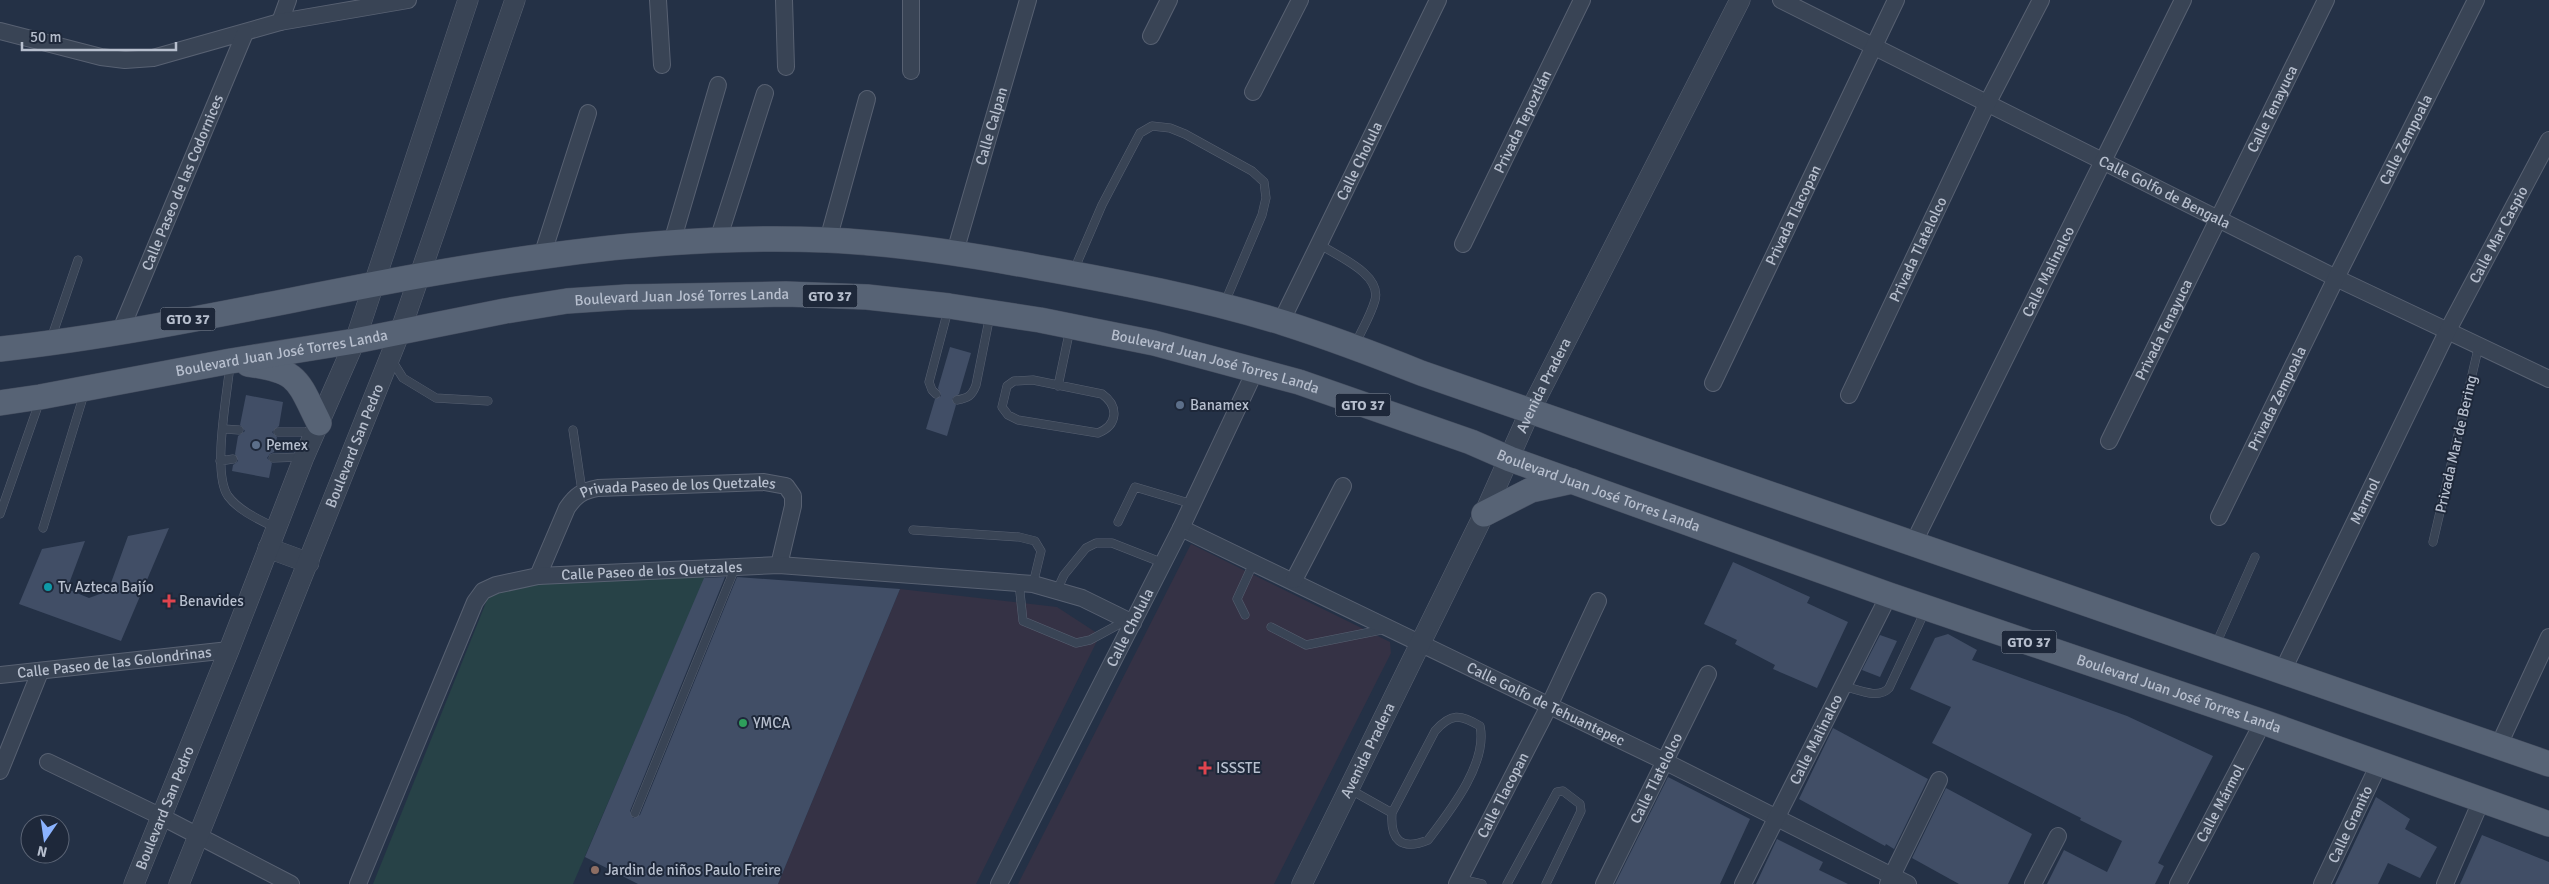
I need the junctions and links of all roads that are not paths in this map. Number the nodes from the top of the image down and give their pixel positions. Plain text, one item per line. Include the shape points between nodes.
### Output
1 (288, 0) edge
2 (408, 0) edge
3 (468, 0) edge
4 (515, 0) edge
5 (658, 0) edge
6 (784, 0) edge
7 (911, 0) edge
8 (1028, 0) edge
9 (1168, 0) edge
10 (1300, 0) edge
11 (1438, 0) edge
12 (1582, 0) edge
13 (1740, 0) edge
14 (1781, 0) edge
15 (1896, 0) edge
16 (2041, 0) edge
17 (2182, 0) edge
18 (2326, 0) edge
19 (2476, 0) edge
20 (280, 22) junction
21 (0, 31) edge
22 (245, 33) junction
23 (1152, 36) dead end
24 (1872, 47) junction
25 (662, 65) dead end
26 (786, 67) dead end
27 (911, 71) dead end
28 (718, 85) dead end
29 (1253, 92) dead end
30 (765, 93) dead end
31 (867, 99) dead end
32 (1987, 104) junction
33 (588, 114) dead end
34 (2549, 140) edge
35 (2103, 163) junction
36 (2218, 219) junction
37 (718, 240) junction
38 (828, 240) junction
39 (672, 242) junction
40 (1319, 244) junction
41 (1463, 244) dead end
42 (955, 252) junction
43 (542, 256) junction
44 (78, 260) dead end
45 (1073, 273) junction
46 (418, 277) junction
47 (2336, 278) junction
48 (375, 283) junction
49 (949, 306) junction
50 (1223, 306) junction
51 (991, 312) junction
52 (1281, 322) junction
53 (1070, 327) junction
54 (2448, 330) junction
55 (120, 332) junction
56 (400, 332) junction
57 (355, 341) junction
58 (50, 344) junction
59 (2479, 345) junction
60 (1355, 347) junction
61 (0, 349) edge
62 (390, 357) junction
63 (231, 361) junction
64 (1256, 369) junction
65 (2549, 379) edge
66 (1713, 383) dead end
67 (1058, 386) junction
68 (86, 389) junction
69 (936, 394) dead end
70 (1849, 395) dead end
71 (40, 397) junction
72 (958, 400) dead end
73 (488, 401) dead end
74 (0, 402) edge
75 (1530, 411) junction
76 (317, 428) junction
77 (224, 429) junction
78 (239, 430) dead end
79 (573, 430) dead end
80 (278, 432) dead end
81 (2110, 441) dead end
82 (304, 457) junction
83 (273, 458) dead end
84 (234, 459) dead end
85 (1510, 459) junction
86 (220, 461) junction
87 (1573, 481) junction
88 (1343, 486) dead end
89 (582, 491) junction
90 (1192, 504) junction
91 (0, 514) edge
92 (1484, 514) junction
93 (2219, 517) dead end
94 (1118, 522) dead end
95 (43, 528) dead end
96 (276, 528) junction
97 (1181, 528) junction
98 (913, 530) dead end
99 (2433, 542) dead end
100 (1913, 544) junction
101 (268, 548) junction
102 (2255, 557) dead end
103 (1254, 562) junction
104 (308, 563) junction
105 (1163, 563) junction
106 (779, 565) junction
107 (736, 566) junction
108 (538, 576) junction
109 (1294, 580) junction
110 (1026, 584) junction
111 (1057, 590) junction
112 (1889, 595) junction
113 (1598, 601) dead end
114 (1927, 607) junction
115 (1245, 614) dead end
116 (1130, 622) junction
117 (1270, 627) dead end
118 (1390, 628) junction
119 (2549, 637) edge
120 (1421, 643) junction
121 (2214, 648) junction
122 (229, 650) junction
123 (40, 672) junction
124 (2282, 672) junction
125 (1708, 674) dead end
126 (0, 675) edge
127 (1843, 686) junction
128 (1549, 706) junction
129 (2263, 722) junction
130 (2498, 747) junction
131 (48, 762) dead end
132 (1666, 762) junction
133 (2379, 764) junction
134 (2549, 764) edge
135 (0, 771) edge
136 (1939, 780) dead end
137 (1349, 789) junction
138 (2481, 800) junction
139 (635, 813) dead end
140 (1392, 813) junction
141 (162, 817) junction
142 (1776, 817) junction
143 (2549, 824) edge
144 (2058, 836) dead end
145 (199, 837) junction
146 (1890, 880) edge
147 (1458, 882) edge
148 (134, 884) edge
149 (179, 884) edge
150 (291, 884) edge
151 (358, 884) edge
152 (999, 884) edge
153 (1302, 884) edge
154 (1482, 884) edge
155 (1507, 884) edge
156 (1546, 884) edge
157 (1604, 884) edge
158 (1743, 884) edge
159 (1908, 884) edge
160 (2033, 884) edge
161 (2178, 884) edge
162 (2322, 884) edge
163 (2446, 884) edge

1 - 20 street
2 - 20 street
3 - 48 street, Boulevard San Pedro
4 - 46 street, Boulevard San Pedro
5 - 25 street
6 - 26 street
7 - 27 street
8 - 42 street, Calle Calpan
9 - 23 street
10 - 29 street
11 - 40 street, Calle Cholula
12 - 41 street, Privada Tepoztlán
13 - 75 street, Avenida Pradera
14 - 24 street, Calle Golfo de Bengala
15 - 24 street
16 - 32 street
17 - 35 street, Calle Malinalco
18 - 36 street, Calle Tenayuca
19 - 47 street, Calle Zempoala
20 - 22 street
21 - 22 street via 124,60 153,58
22 - 55 street, Calle Paseo de las Codornices
24 - 32 street, Calle Golfo de Bengala
24 - 66 street, Privada Tlacopan
28 - 39 street
30 - 37 street
31 - 38 street
32 - 35 street, Calle Golfo de Bengala
32 - 70 street, Privada Tlatelolco
33 - 43 street
34 - 54 street, Calle Mar Caspio
35 - 36 street, Calle Golfo de Bengala
35 - 100 street, Calle Malinalco
36 - 47 street, Calle Golfo de Bengala
36 - 81 street, Privada Tenayuca
37 - 38 main road, GTO 37
37 - 39 main road, GTO 37
38 - 42 main road, GTO 37
39 - 43 main road, GTO 37
40 - 52 street, Calle Cholula
40 - 60 lane via 1371,277 1377,290
42 - 45 main road, GTO 37
43 - 46 main road, GTO 37
44 - 58 lane
45 - 50 main road, GTO 37
45 - 50 lane via 1102,205 1140,133 1152,126 1170,128 1252,171 1264,182 1266,198 1262,215
46 - 48 main road, GTO 37
46 - 56 street, Boulevard San Pedro
47 - 54 street, Calle Golfo de Bengala
47 - 93 street, Privada Zempoala
48 - 55 main road, GTO 37
48 - 57 street, Boulevard San Pedro
49 - 51 main road, Boulevard Juan José Torres Landa / GTO 37
49 - 56 main road, Boulevard Juan José Torres Landa / GTO 37 via 868,297 786,294 627,297 567,301
49 - 69 lane via 929,382
50 - 52 main road, GTO 37
51 - 53 main road, Boulevard Juan José Torres Landa / GTO 37
51 - 72 lane via 976,386 967,399
52 - 60 main road, GTO 37
53 - 64 main road, Boulevard Juan José Torres Landa / GTO 37 via 1154,343
53 - 67 lane
54 - 59 street, Calle Golfo de Bengala
54 - 124 street, Marmol
55 - 58 main road, GTO 37
56 - 57 main road, Boulevard Juan José Torres Landa / GTO 37
56 - 62 street, Boulevard San Pedro
57 - 63 main road, Boulevard Juan José Torres Landa / GTO 37
57 - 76 street, Boulevard San Pedro
58 - 61 main road, GTO 37
59 - 65 street, Calle Golfo de Bengala
59 - 99 lane, Privada Mar de Bering
60 - 75 main road, GTO 37
62 - 73 lane via 403,378 436,398
62 - 104 street, Boulevard San Pedro
63 - 68 main road, Boulevard Juan José Torres Landa / GTO 37
63 - 76 main road via 287,372 303,392
63 - 77 lane
64 - 85 main road, Boulevard Juan José Torres Landa / GTO 37 via 1470,442
64 - 90 street, Calle Cholula
67 - 67 lane via 1033,380 1014,381 1006,386 1002,407 1018,420 1081,432 1098,434 1113,422 1115,409 1110,399 1102,394
68 - 71 main road, Boulevard Juan José Torres Landa / GTO 37
68 - 95 lane
71 - 74 main road, Boulevard Juan José Torres Landa / GTO 37
71 - 91 lane
75 - 85 street, Avenida Pradera
75 - 100 main road, GTO 37
76 - 80 lane
76 - 82 street, Boulevard San Pedro
77 - 78 lane
77 - 86 lane
79 - 89 lane
82 - 83 lane
82 - 96 street, Boulevard San Pedro
84 - 86 lane
85 - 87 main road, Boulevard Juan José Torres Landa / GTO 37
85 - 92 street, Avenida Pradera
86 - 96 lane via 228,496
87 - 92 main road via 1531,490
87 - 112 main road, Boulevard Juan José Torres Landa / GTO 37
88 - 109 street
89 - 106 street, Privada Paseo de los Quetzales via 764,482 781,484 793,496 793,506
89 - 108 street, Privada Paseo de los Quetzales via 567,508
90 - 94 lane via 1136,487
90 - 97 street, Calle Cholula
92 - 120 street, Avenida Pradera
96 - 101 street, Boulevard San Pedro
97 - 103 street, Calle Golfo de Tehuantepec
97 - 105 street, Calle Cholula
98 - 110 lane via 1019,537 1035,541 1041,551
100 - 121 main road, GTO 37
101 - 104 street
101 - 122 street, Boulevard San Pedro
102 - 121 lane
103 - 109 street, Calle Golfo de Tehuantepec
103 - 115 lane via 1237,599
104 - 145 street, Boulevard San Pedro
105 - 111 lane via 1112,543 1096,543 1086,548 1069,568
105 - 116 street, Calle Cholula
106 - 107 street, Calle Paseo de los Quetzales
106 - 110 street, Calle Paseo de los Quetzales
107 - 108 street, Calle Paseo de los Quetzales
107 - 139 lane
108 - 151 street, Calle Paseo de los Quetzales via 496,585 483,591 475,602
109 - 118 street, Calle Golfo de Tehuantepec
110 - 111 street, Calle Paseo de los Quetzales
110 - 116 lane via 1023,621 1076,643
111 - 116 street, Calle Paseo de los Quetzales via 1082,598
112 - 114 main road, Boulevard Juan José Torres Landa / GTO 37
112 - 127 street, Calle Malinalco
113 - 128 street
114 - 127 lane via 1885,693 1878,695
114 - 129 main road, Boulevard Juan José Torres Landa / GTO 37
116 - 152 street, Calle Cholula
117 - 118 lane via 1306,645
118 - 120 street, Calle Golfo de Tehuantepec
119 - 130 street
120 - 128 street, Calle Golfo de Tehuantepec
120 - 137 street, Avenida Pradera
121 - 124 main road, GTO 37
122 - 123 street, Calle Paseo de las Golondrinas
122 - 141 street, Boulevard San Pedro
123 - 126 street, Calle Paseo de las Golondrinas
123 - 135 street
124 - 130 main road, GTO 37
125 - 132 street, Calle Tlatelolco
127 - 142 street, Calle Malinalco
128 - 132 street, Calle Golfo de Tehuantepec
128 - 147 street, Calle Tlacopan
129 - 133 main road, Boulevard Juan José Torres Landa / GTO 37
129 - 161 street, Calle Mármol
130 - 134 main road, GTO 37
131 - 141 street
132 - 142 street, Calle Golfo de Tehuantepec
132 - 157 street, Calle Tlatelolco
133 - 138 main road, Boulevard Juan José Torres Landa / GTO 37
133 - 162 street, Calle Granito
136 - 146 street
137 - 140 lane
137 - 153 street, Avenida Pradera
138 - 143 main road, Boulevard Juan José Torres Landa / GTO 37
138 - 163 street
140 - 140 lane via 1444,720 1456,716 1480,726 1483,740 1474,770 1428,840 1406,844 1395,838 1391,829
141 - 145 street
141 - 148 street, Boulevard San Pedro
142 - 146 street, Calle Golfo de Tehuantepec
142 - 158 street, Calle Malinalco
144 - 160 street
145 - 149 street, Boulevard San Pedro
145 - 150 street
146 - 159 street, Calle Golfo de Tehuantepec
147 - 154 lane
155 - 156 lane via 1557,792 1563,791 1580,804 1581,811

